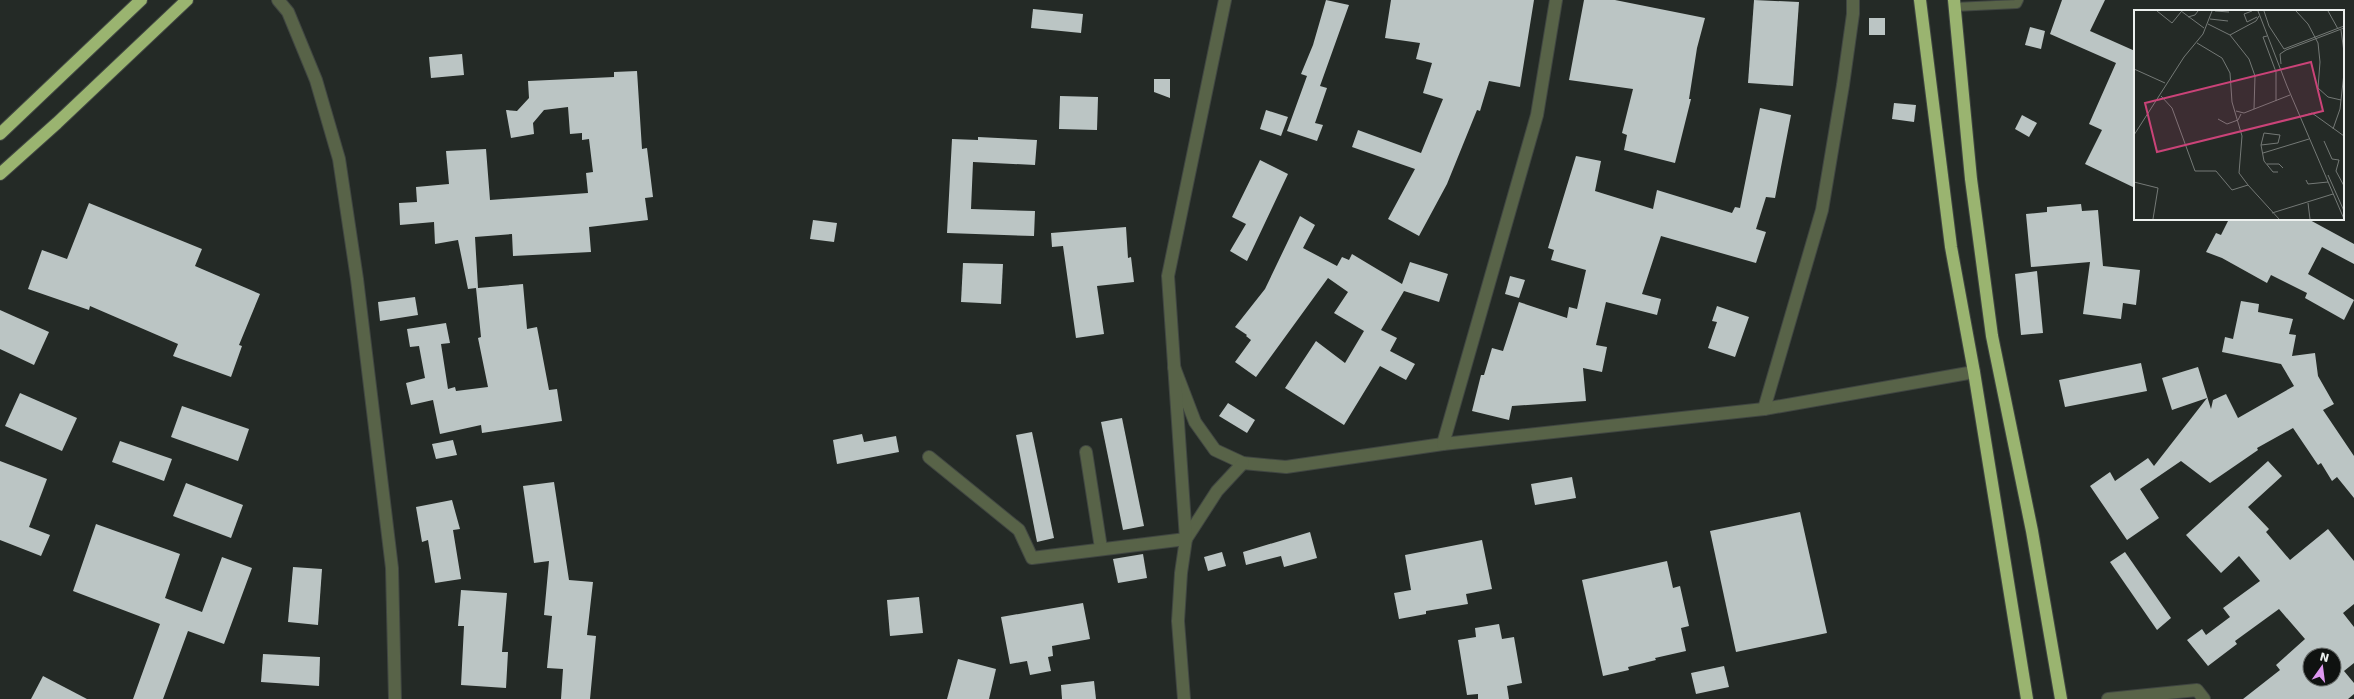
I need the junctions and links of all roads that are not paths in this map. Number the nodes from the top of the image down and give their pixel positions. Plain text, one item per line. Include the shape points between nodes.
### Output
1 (141, 0) edge
2 (187, 0) edge
3 (278, 0) edge
4 (1225, 0) edge
5 (1556, 0) edge
6 (1852, 0) edge
7 (1920, 0) edge
8 (2019, 0) edge
9 (1955, 4) edge
10 (0, 134) edge
11 (0, 174) edge
12 (1174, 367) junction
13 (1974, 372) junction
14 (1764, 409) junction
15 (1443, 444) junction
16 (1086, 452) dead end
17 (929, 457) dead end
18 (1243, 463) junction
19 (1186, 539) junction
20 (1101, 548) junction
21 (395, 699) edge
22 (1184, 699) edge
23 (2027, 699) edge
24 (2061, 699) edge
25 (2108, 699) edge
26 (2204, 699) edge

1 - 10 highway
2 - 11 highway
3 - 21 street via 288,12 316,80 339,159 357,279 392,568
4 - 12 street via 1168,276
5 - 15 street via 1537,115
6 - 14 street via 1853,14 1843,85 1822,210
7 - 13 highway via 1951,247
8 - 9 lane via 2017,4
9 - 24 highway via 1971,179 1992,336 2032,531
12 - 18 street via 1195,422 1215,450
12 - 19 street
13 - 14 street
13 - 23 highway
14 - 15 street
15 - 18 street via 1286,466
16 - 20 street
17 - 20 street via 1019,530 1032,558
18 - 19 street via 1217,491
19 - 20 street
19 - 22 street via 1178,622
25 - 26 street via 2196,690

